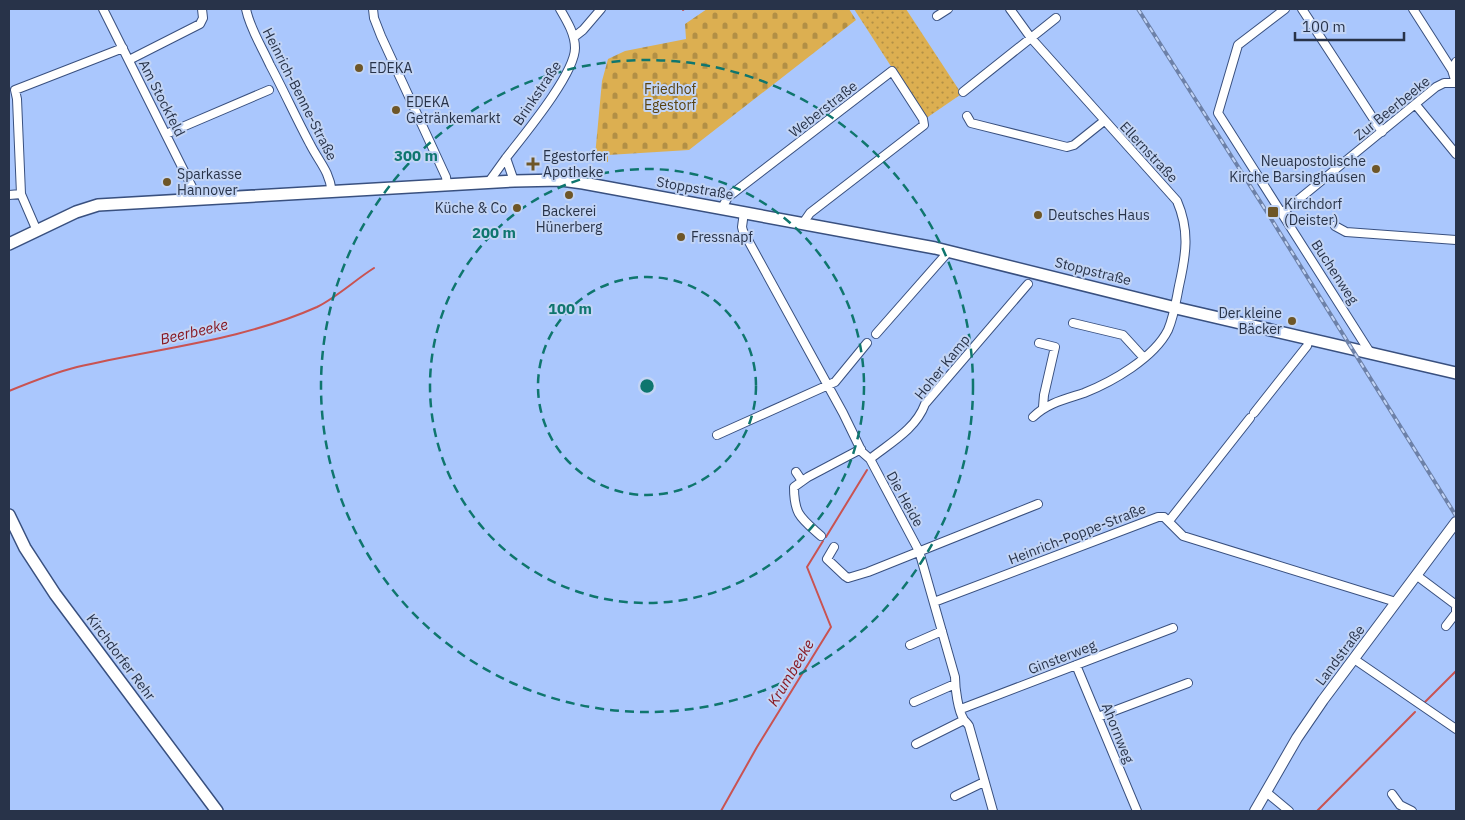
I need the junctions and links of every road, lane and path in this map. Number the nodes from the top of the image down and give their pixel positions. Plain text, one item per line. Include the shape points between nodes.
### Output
1 (103, 9) edge
2 (202, 9) edge
3 (246, 9) edge
4 (373, 9) edge
5 (560, 9) edge
6 (601, 9) edge
7 (948, 9) edge
8 (1010, 9) edge
9 (1285, 9) edge
10 (1302, 9) edge
11 (1413, 9) edge
12 (937, 16) dead end
13 (1056, 18) dead end
14 (574, 37) junction
15 (1031, 38) junction
16 (122, 48) junction
17 (128, 60) junction
18 (1456, 62) edge
19 (1452, 70) junction
20 (1456, 83) edge
21 (269, 90) dead end
22 (12, 91) edge
23 (963, 92) dead end
24 (1416, 105) junction
25 (967, 116) dead end
26 (1104, 121) junction
27 (1382, 132) junction
28 (166, 134) junction
29 (1456, 154) edge
30 (506, 158) junction
31 (514, 181) junction
32 (488, 183) junction
33 (446, 185) junction
34 (332, 192) junction
35 (9, 194) edge
36 (21, 194) junction
37 (195, 199) junction
38 (722, 208) junction
39 (744, 212) junction
40 (1282, 213) junction
41 (803, 223) junction
42 (1335, 226) dead end
43 (37, 231) junction
44 (1456, 240) edge
45 (9, 244) edge
46 (949, 251) junction
47 (1028, 284) dead end
48 (1176, 308) junction
49 (1074, 323) dead end
50 (876, 334) dead end
51 (1309, 339) junction
52 (867, 343) dead end
53 (1039, 343) dead end
54 (1371, 354) junction
55 (1144, 358) junction
56 (1456, 373) edge
57 (828, 386) junction
58 (1043, 408) junction
59 (1033, 417) dead end
60 (717, 435) dead end
61 (861, 449) junction
62 (870, 459) junction
63 (796, 472) dead end
64 (802, 481) junction
65 (1038, 504) dead end
66 (9, 515) edge
67 (1169, 521) junction
68 (1456, 522) edge
69 (820, 536) dead end
70 (834, 547) dead end
71 (919, 550) junction
72 (1416, 575) junction
73 (934, 602) junction
74 (1396, 602) junction
75 (1456, 605) edge
76 (1446, 626) dead end
77 (1173, 628) dead end
78 (942, 631) junction
79 (910, 645) dead end
80 (1354, 659) junction
81 (1076, 665) junction
82 (955, 684) junction
83 (1188, 684) dead end
84 (914, 702) dead end
85 (961, 709) junction
86 (1098, 717) junction
87 (964, 720) junction
88 (1456, 729) edge
89 (916, 744) dead end
90 (984, 782) junction
91 (1266, 792) junction
92 (1392, 794) dead end
93 (955, 796) dead end
94 (217, 811) edge
95 (992, 811) edge
96 (1137, 811) edge
97 (1255, 811) edge
98 (1289, 811) edge
99 (1412, 811) edge

1 - 16 street, Am Stockfeld
2 - 17 street via 200,24
3 - 34 street, Heinrich-Benne-Straße via 300,126 323,163
4 - 33 street via 381,36 446,177
5 - 14 street
6 - 14 street
7 - 12 street
8 - 15 street, Ellernstraße
9 - 40 street, Buchenweg via 1238,45 1218,113
10 - 27 street
11 - 19 street, Zur Beerbeeke
13 - 15 street
14 - 30 street, Brinkstraße via 575,49 568,72
15 - 23 street
15 - 26 street, Ellernstraße
16 - 17 street, Am Stockfeld
16 - 22 street
17 - 28 street, Am Stockfeld
18 - 19 street
19 - 20 street, Zur Beerbeeke
20 - 24 street, Zur Beerbeeke via 1436,87
21 - 28 street
22 - 36 street via 17,99
24 - 27 street, Zur Beerbeeke
24 - 29 street
25 - 26 street via 971,123 1067,146 1074,145
26 - 48 street, Ellernstraße via 1177,201 1183,215 1186,247
27 - 40 street, Zur Beerbeeke
28 - 37 street, Am Stockfeld via 192,186
30 - 31 street
30 - 32 street, Brinkstraße
31 - 32 main road, Stoppstraße
31 - 38 main road, Stoppstraße via 574,182
32 - 33 main road, Stoppstraße
33 - 34 main road, Stoppstraße
34 - 37 main road, Stoppstraße
35 - 36 street
36 - 43 street
37 - 43 main road, Stoppstraße via 98,206 76,212
38 - 39 main road, Stoppstraße
38 - 41 street, Weberstraße via 728,197 892,71 924,125 810,213
39 - 41 main road, Stoppstraße
39 - 57 street, Die Heide via 743,231
40 - 54 street, Buchenweg
41 - 46 main road, Stoppstraße
42 - 44 street via 1346,232
43 - 45 main road, Stoppstraße
46 - 48 main road, Stoppstraße
46 - 50 street
47 - 62 street, Hoher Kamp via 925,404 911,427
48 - 51 main road, Stoppstraße
48 - 55 street, Ellernstraße via 1167,332
49 - 55 street via 1123,336
51 - 54 main road, Stoppstraße
51 - 67 street
52 - 57 street
53 - 58 street via 1055,347
54 - 56 main road, Stoppstraße
55 - 58 street, Ellernstraße via 1106,384
57 - 60 street
57 - 61 street, Die Heide
58 - 59 street
61 - 62 street, Die Heide
61 - 64 street
62 - 71 street, Die Heide
63 - 64 street
64 - 69 street via 794,487 794,502 804,521
65 - 71 street
66 - 94 main road, Kirchdorfer Rehr via 25,548 55,594
67 - 73 street, Heinrich-Poppe-Straße via 1158,517
67 - 74 street via 1183,536
68 - 72 street, Landstraße
70 - 71 street via 827,559 848,578
71 - 73 street, Die Heide
72 - 74 street, Landstraße
72 - 75 street
73 - 78 street, Die Heide
74 - 80 street, Landstraße
75 - 76 street via 1456,613
77 - 81 street, Ginsterweg
78 - 79 street
78 - 82 street, Die Heide
80 - 88 street
80 - 91 street, Landstraße via 1297,738
81 - 85 street, Ginsterweg
81 - 86 street, Ahornweg
82 - 84 street
82 - 85 street, Die Heide
83 - 86 street
85 - 87 street, Die Heide
86 - 96 street, Ahornweg
87 - 89 street
87 - 90 street, Die Heide via 969,726
90 - 93 street
90 - 95 street, Die Heide
91 - 97 street, Landstraße
91 - 98 street
92 - 99 street via 1400,805

